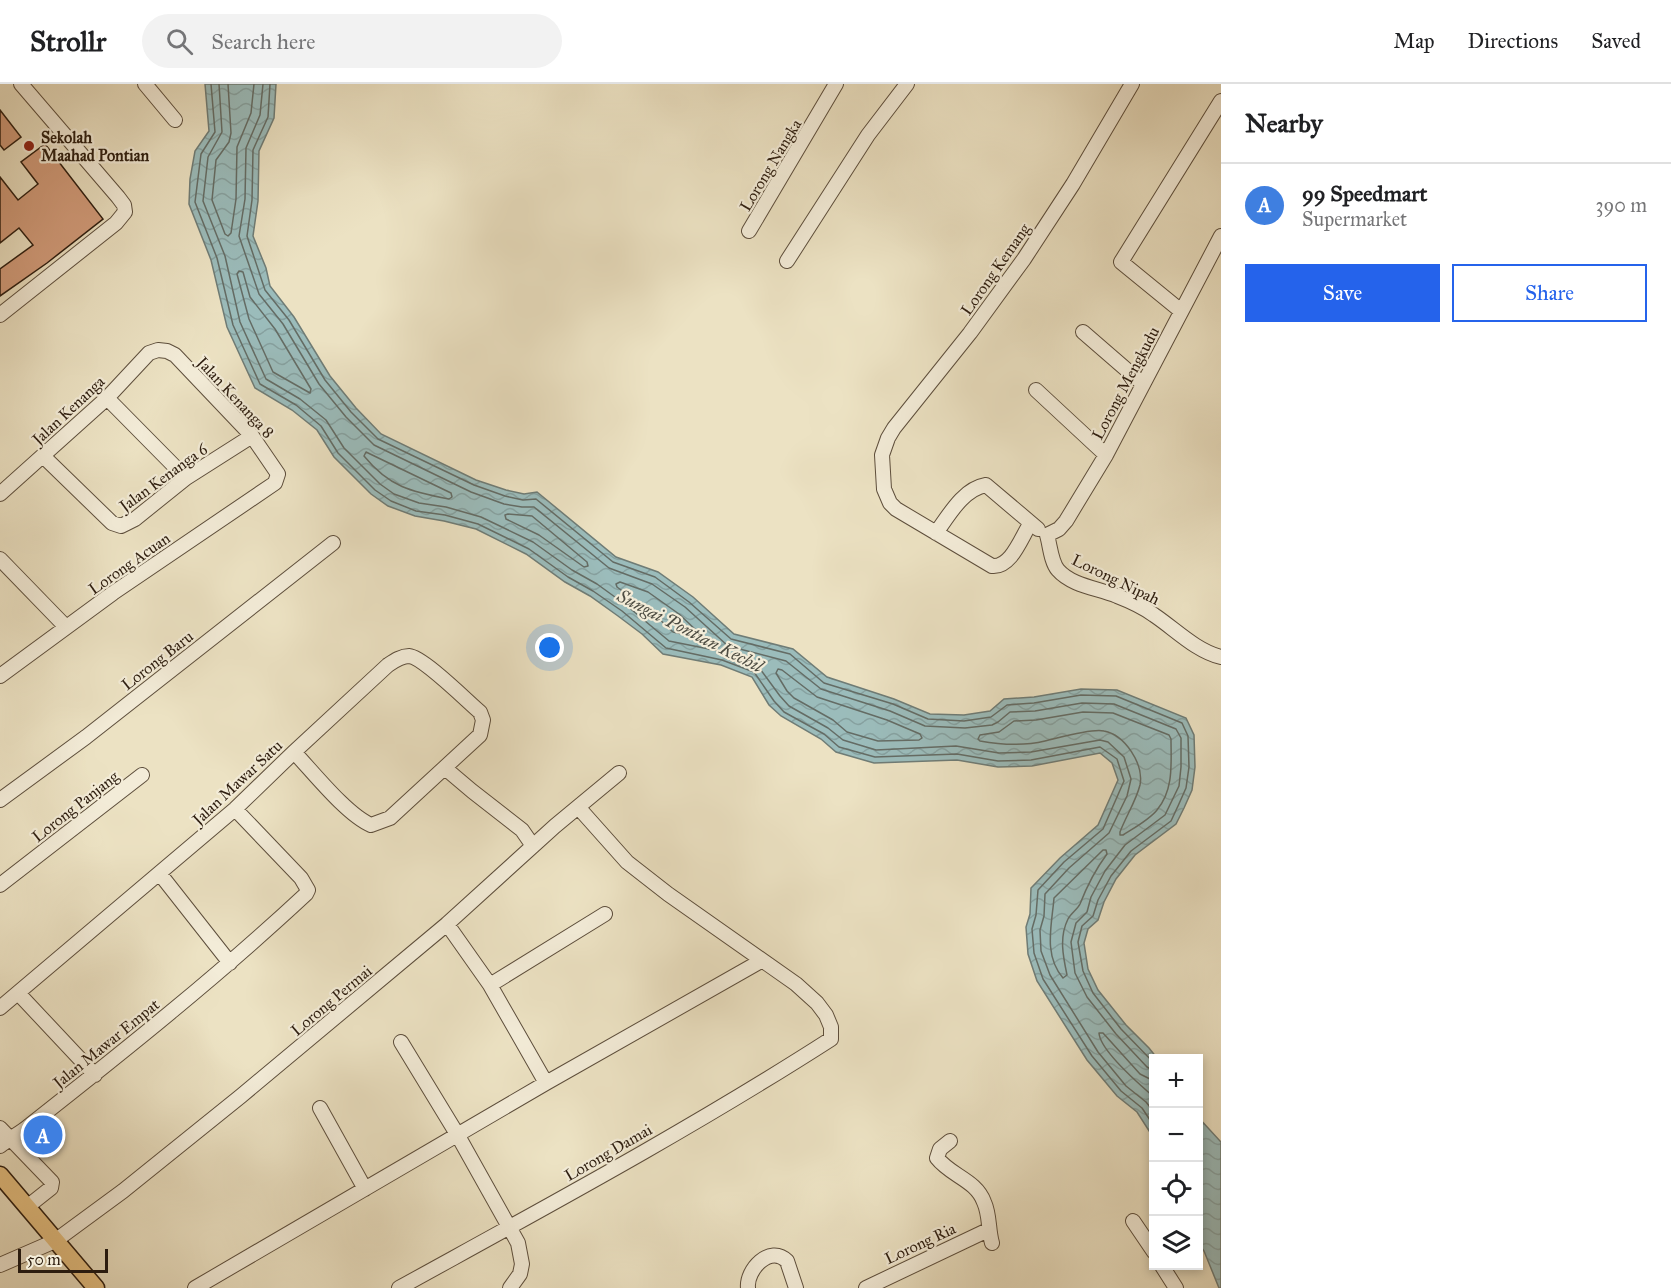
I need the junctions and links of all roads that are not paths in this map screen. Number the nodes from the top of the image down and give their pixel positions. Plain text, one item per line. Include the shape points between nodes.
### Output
1 (21, 84) edge
2 (145, 84) edge
3 (836, 84) edge
4 (907, 84) edge
5 (1132, 84) edge
6 (1221, 101) edge
7 (175, 120) dead end
8 (749, 231) dead end
9 (1221, 236) edge
10 (787, 261) dead end
11 (1181, 311) junction
12 (0, 315) edge
13 (1083, 332) dead end
14 (158, 350) joint
15 (1143, 384) junction
16 (1036, 390) dead end
17 (107, 398) junction
18 (252, 436) junction
19 (1106, 455) junction
20 (43, 456) junction
21 (186, 478) junction
22 (278, 479) joint
23 (0, 494) edge
24 (1030, 524) junction
25 (936, 533) junction
26 (1047, 535) junction
27 (333, 543) dead end
28 (0, 559) edge
29 (66, 627) junction
30 (1221, 657) edge
31 (0, 676) edge
32 (294, 752) junction
33 (446, 769) junction
34 (620, 773) dead end
35 (142, 775) dead end
36 (0, 801) edge
37 (578, 807) junction
38 (235, 809) junction
39 (533, 846) junction
40 (160, 874) junction
41 (0, 885) edge
42 (605, 914) dead end
43 (447, 924) junction
44 (761, 961) junction
45 (230, 963) junction
46 (490, 985) junction
47 (18, 993) junction
48 (0, 1008) edge
49 (401, 1042) dead end
50 (95, 1075) junction
51 (546, 1083) junction
52 (320, 1108) dead end
53 (457, 1134) junction
54 (3, 1137) edge
55 (950, 1141) dead end
56 (0, 1175) edge
57 (364, 1189) junction
58 (27, 1207) junction
59 (1133, 1221) dead end
60 (510, 1227) junction
61 (55, 1241) junction
62 (1149, 1245) edge
63 (0, 1265) edge
64 (1165, 1270) edge
65 (96, 1288) edge
66 (195, 1288) edge
67 (399, 1288) edge
68 (510, 1288) edge
69 (748, 1288) edge
70 (796, 1288) edge
71 (866, 1288) edge
72 (1176, 1288) edge

1 - 12 street via 118,197 125,212
2 - 7 street
3 - 8 street, Lorong Nangka
4 - 10 street via 868,135
5 - 25 street, Lorong Kemang via 1024,259 894,428 884,448 884,489 890,503
6 - 11 street via 1121,261
9 - 11 street, Lorong Mengkudu
11 - 15 street, Lorong Mengkudu
13 - 15 street
14 - 17 street, Jalan Kenanga via 141,360
14 - 18 street, Jalan Kenanga 8 via 175,355
15 - 19 street, Lorong Mengkudu
16 - 19 street
17 - 20 street, Jalan Kenanga
17 - 21 street
18 - 21 street, Jalan Kenanga 6
18 - 22 street, Jalan Kenanga 8 via 275,467
19 - 26 street, Lorong Mengkudu via 1066,521
20 - 21 street, Jalan Kenanga 6 via 116,525 135,519
20 - 23 street, Jalan Kenanga
22 - 29 street, Lorong Acuan
24 - 25 street, Lorong Kemang via 1009,559 997,567
24 - 25 street via 986,485 960,500
24 - 26 street
26 - 30 street, Lorong Nipah via 1054,564 1066,577 1131,602
27 - 36 street, Lorong Baru
28 - 29 street
29 - 31 street, Lorong Acuan
32 - 33 street via 371,825 390,818
32 - 33 street, Jalan Mawar Satu via 388,665 412,656 480,712 483,720 480,735
32 - 38 street, Jalan Mawar Satu
33 - 39 street via 522,830
34 - 37 street, Lorong Permai
35 - 41 street, Lorong Panjang
37 - 39 street, Lorong Permai
37 - 44 street via 627,862
38 - 40 street, Jalan Mawar Satu
38 - 45 street, Jalan Mawar Empat via 308,890
39 - 43 street, Lorong Permai
40 - 45 street
40 - 47 street, Jalan Mawar Satu
42 - 46 street
43 - 46 street
43 - 61 street, Lorong Permai via 232,1104
44 - 51 street
44 - 60 street, Lorong Damai via 817,1003 826,1014 831,1039
45 - 50 street, Jalan Mawar Empat
46 - 51 street
47 - 48 street, Jalan Mawar Satu
47 - 50 street
49 - 53 street
50 - 54 street, Jalan Mawar Empat via 27,1128
51 - 53 street
52 - 57 street
53 - 57 street
53 - 60 street
54 - 58 street via 53,1184
55 - 71 street, Lorong Ria via 940,1149 937,1158 978,1190 987,1210 990,1236
56 - 58 main road
57 - 66 street
58 - 61 main road
59 - 62 street
60 - 67 street, Lorong Damai
60 - 68 street via 522,1264
61 - 63 street, Lorong Permai
61 - 65 main road
64 - 72 street
69 - 70 street via 758,1263 776,1255 787,1261

